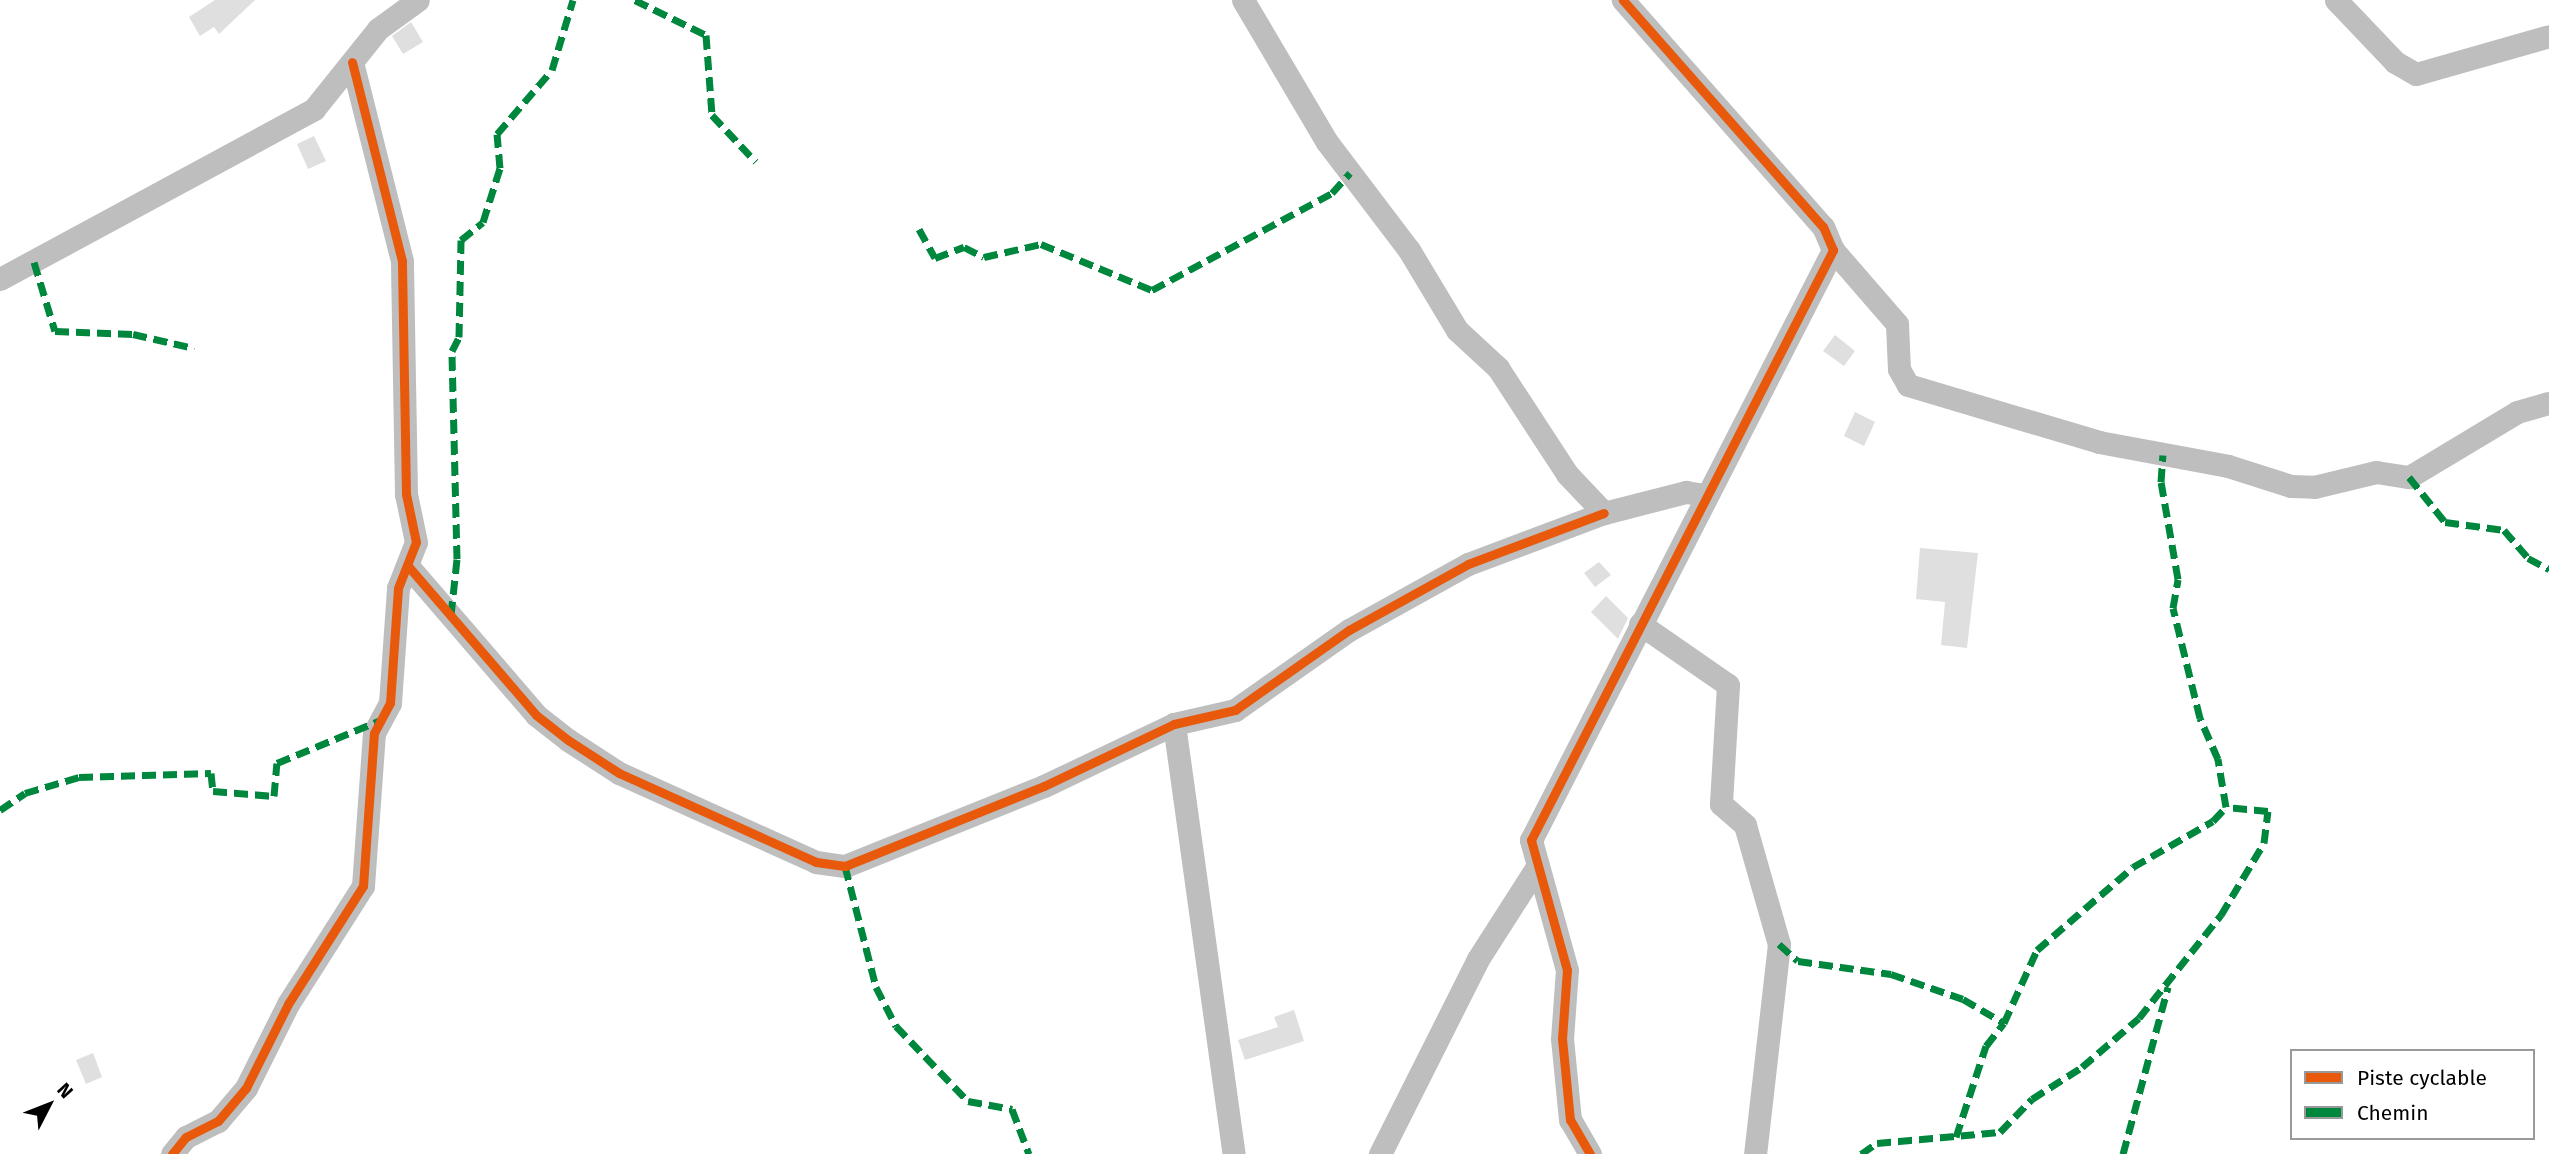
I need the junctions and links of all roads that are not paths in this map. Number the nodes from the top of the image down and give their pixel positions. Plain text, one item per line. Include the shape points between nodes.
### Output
1 (418, 0) edge
2 (1242, 0) edge
3 (1623, 0) edge
4 (2336, 0) edge
5 (2549, 36) edge
6 (352, 62) junction
7 (1833, 250) junction
8 (0, 279) edge
9 (2549, 402) edge
10 (1704, 495) junction
11 (1604, 513) junction
12 (408, 566) junction
13 (1640, 624) junction
14 (1174, 723) junction
15 (1535, 870) junction
16 (173, 1154) edge
17 (1234, 1154) edge
18 (1380, 1154) edge
19 (1590, 1154) edge
20 (1755, 1154) edge

1 - 6 street via 378,29
2 - 11 street via 1327,142 1409,250 1457,330 1483,350 1526,419
3 - 7 street via 1824,226
4 - 5 street via 2395,62 2416,74
6 - 8 street via 314,109
6 - 12 street via 402,261 406,494 416,542
7 - 9 street via 1897,324 1899,369 1908,385 2099,442 2228,466 2291,486 2314,487 2376,472 2409,477 2516,412
7 - 10 street
10 - 11 street via 1686,492
10 - 13 street
11 - 14 street via 1468,564 1349,630 1235,710
12 - 14 street via 537,715 568,740 619,773 816,862 845,866 1044,786
12 - 16 street via 398,588 390,703 374,733 363,886 288,1004 246,1088 218,1121 186,1137
13 - 15 street via 1531,840
13 - 20 street via 1728,685 1721,804 1745,825 1779,944
14 - 17 street
15 - 18 street via 1478,959
15 - 19 street via 1567,970 1562,1039 1570,1120

